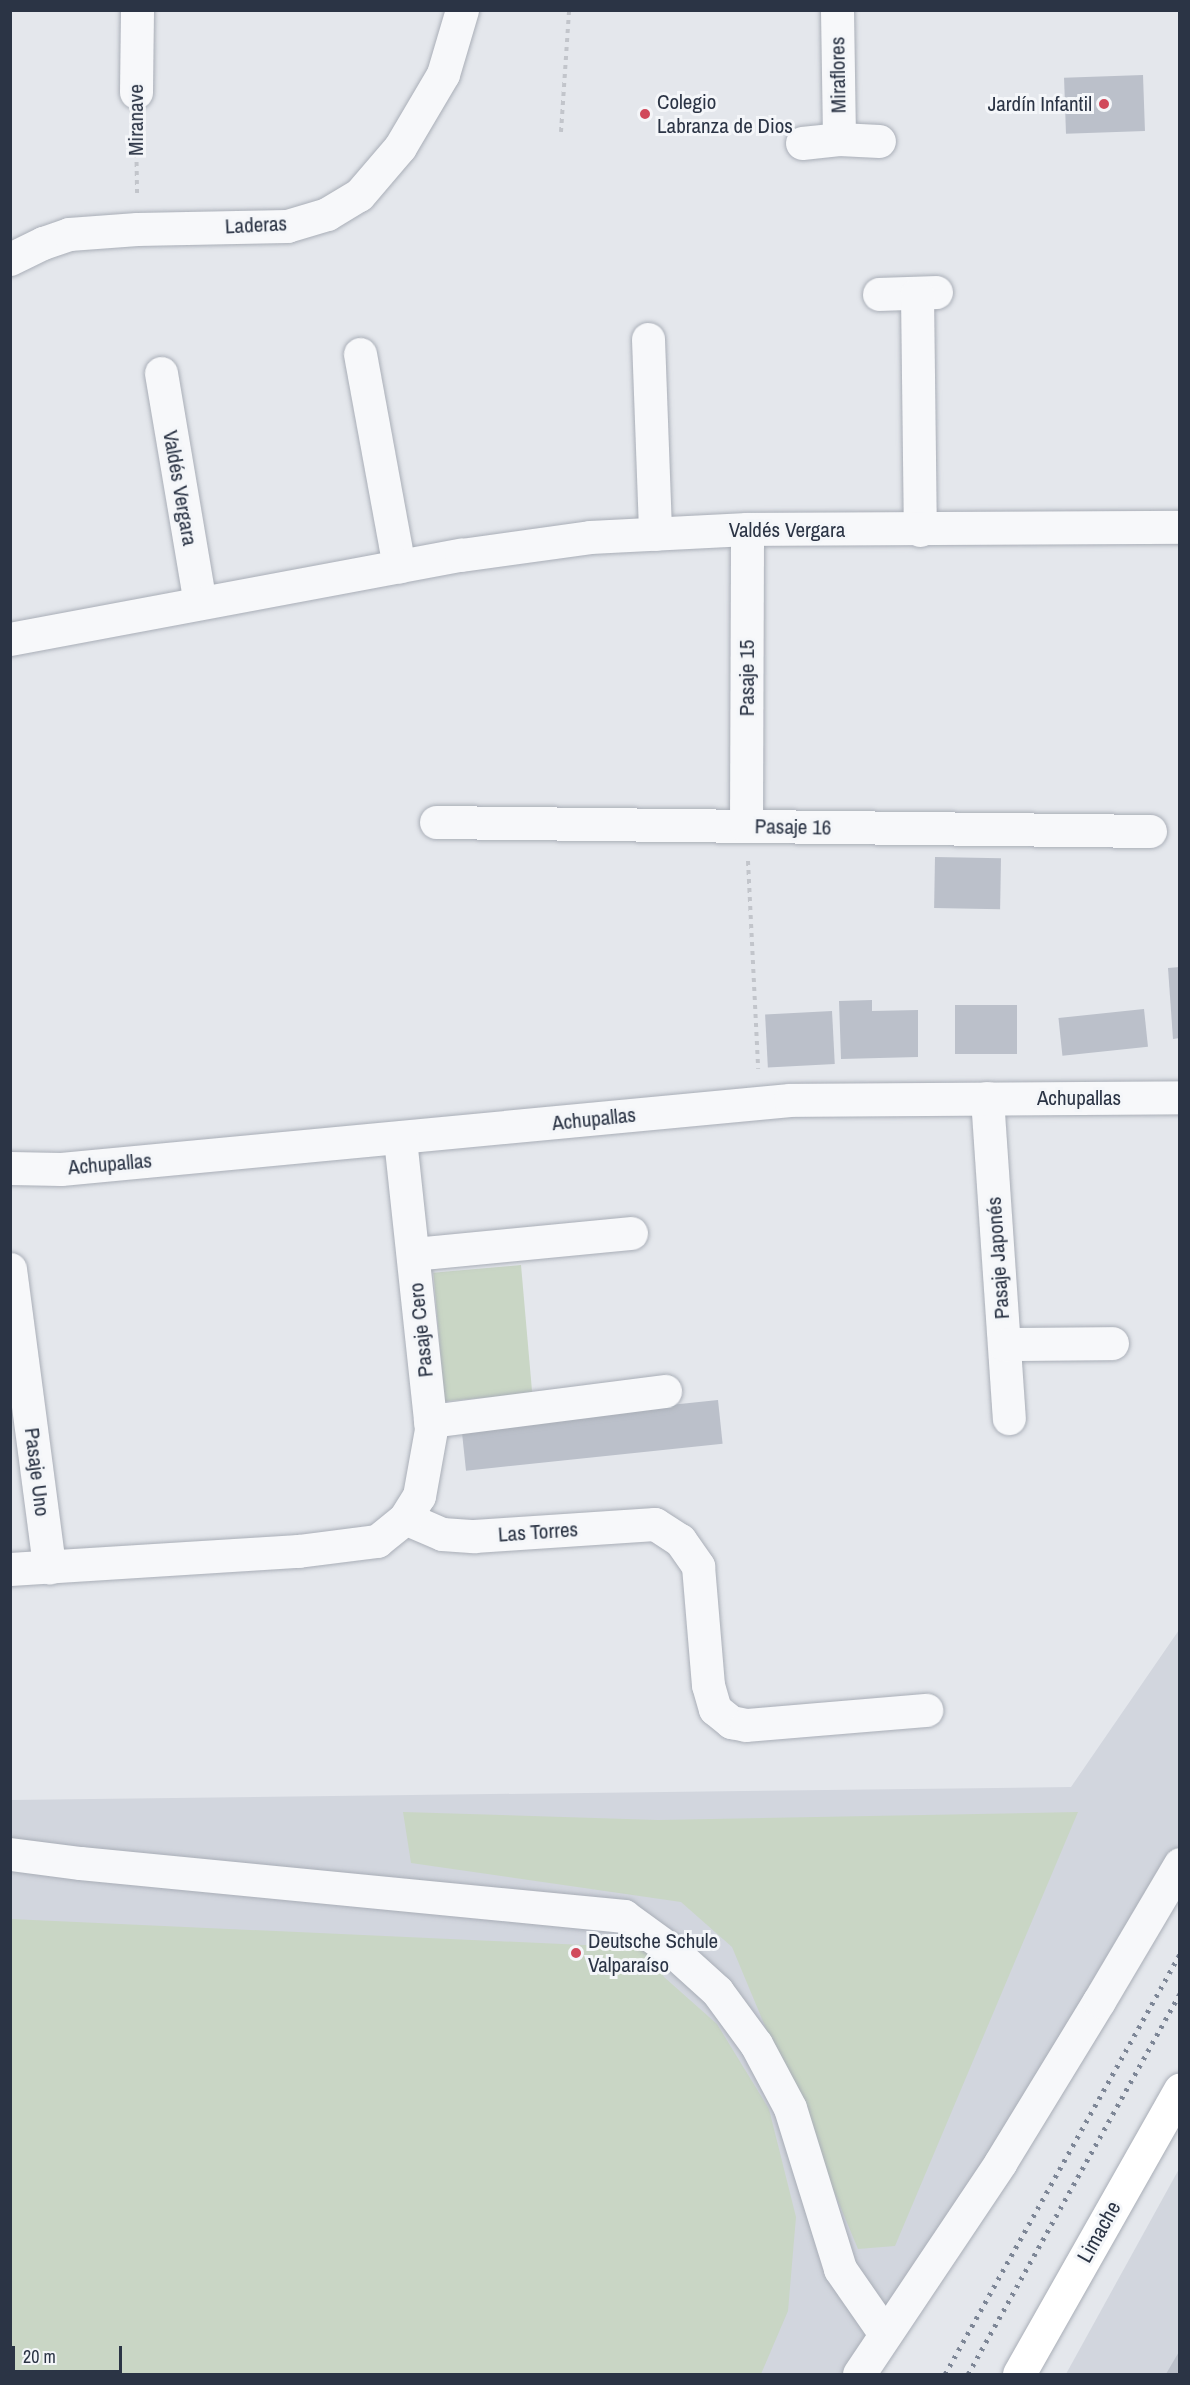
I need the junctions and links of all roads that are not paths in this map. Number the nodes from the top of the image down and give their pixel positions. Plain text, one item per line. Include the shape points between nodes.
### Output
1 (137, 10) edge
2 (462, 10) edge
3 (837, 10) edge
4 (136, 92) road end
5 (839, 139) junction
6 (879, 141) dead end
7 (801, 142) dead end
8 (10, 259) edge
9 (879, 294) dead end
10 (648, 339) dead end
11 (360, 354) dead end
12 (161, 373) dead end
13 (1179, 527) edge
14 (747, 529) junction
15 (920, 530) junction
16 (655, 534) junction
17 (399, 566) junction
18 (200, 603) junction
19 (10, 639) edge
20 (436, 822) dead end
21 (746, 826) junction
22 (1150, 831) dead end
23 (1179, 1097) edge
24 (987, 1098) junction
25 (400, 1138) junction
26 (10, 1168) edge
27 (631, 1233) dead end
28 (413, 1254) junction
29 (10, 1269) edge
30 (1112, 1343) dead end
31 (1004, 1344) junction
32 (665, 1391) dead end
33 (1009, 1418) dead end
34 (430, 1421) junction
35 (405, 1518) junction
36 (49, 1567) junction
37 (10, 1569) edge
38 (926, 1710) dead end
39 (10, 1854) edge
40 (1179, 1864) edge
41 (1179, 2089) edge
42 (885, 2334) junction
43 (859, 2374) edge
44 (1019, 2374) edge

1 - 4 street, Miranave
2 - 8 street, Laderas via 443,74 400,147 359,195 327,214 287,226 69,234
3 - 5 street, Miraflores
5 - 6 street, Miraflores
5 - 7 street, Miraflores
9 - 15 street via 927,293
10 - 16 street
11 - 17 street
12 - 18 street, Valdés Vergara
13 - 15 street, Valdés Vergara
14 - 15 street, Valdés Vergara
14 - 16 street, Valdés Vergara
14 - 21 street, Pasaje 15
16 - 17 street, Valdés Vergara via 590,537
17 - 18 street, Valdés Vergara
18 - 19 street, Valdés Vergara
20 - 21 street, Pasaje 16
21 - 22 street, Pasaje 16
23 - 24 street, Achupallas
24 - 25 street, Achupallas via 790,1100
24 - 31 street, Pasaje Japonés
25 - 26 street, Achupallas via 61,1169
25 - 28 street, Pasaje Cero
27 - 28 street
28 - 34 street, Pasaje Cero
29 - 36 street, Pasaje Uno
30 - 31 street
31 - 33 street, Pasaje Japonés
32 - 34 street
34 - 35 street, Pasaje Cero via 419,1496
35 - 36 street via 377,1541 298,1551
35 - 38 street, Las Torres via 442,1534 474,1536 655,1524 680,1540 698,1566 708,1685 715,1709 731,1722 746,1725
36 - 37 street
39 - 42 street via 624,1916 675,1953 717,1991 756,2044 790,2108 840,2269
40 - 42 street via 1006,2153
41 - 44 main road, Limache
42 - 43 street

